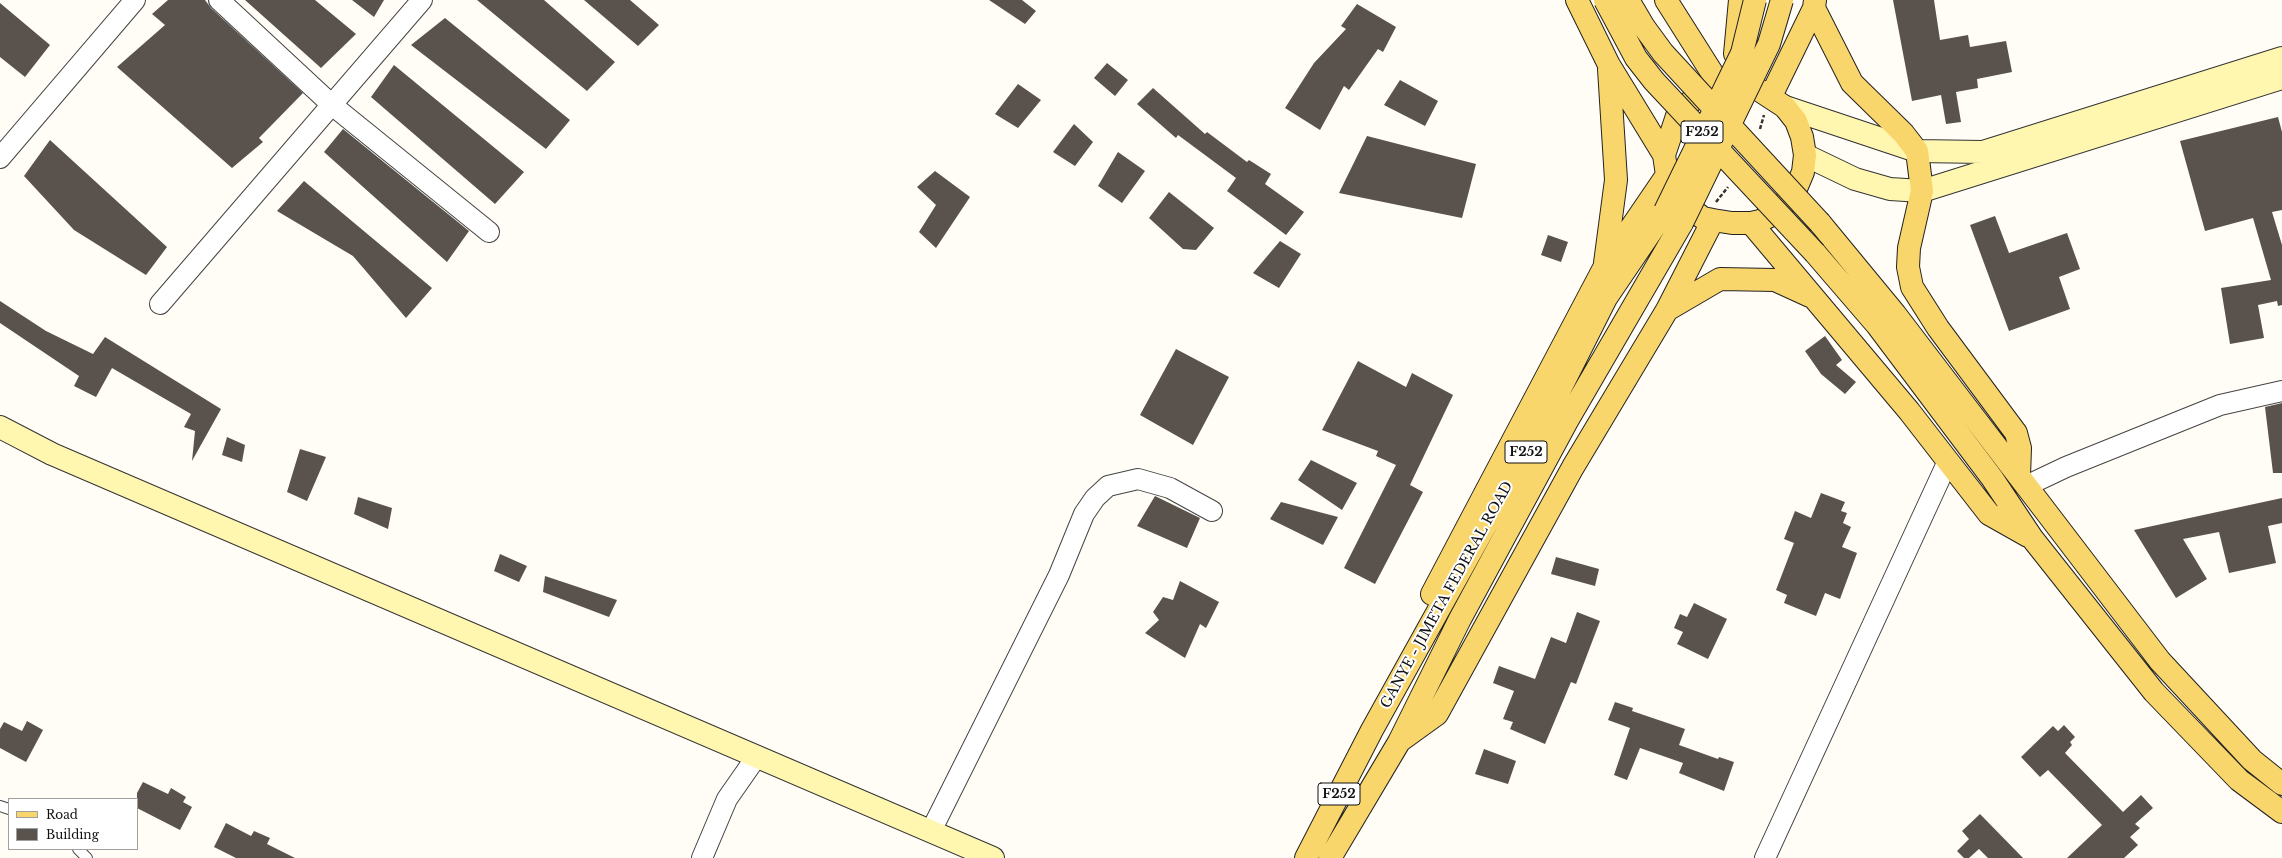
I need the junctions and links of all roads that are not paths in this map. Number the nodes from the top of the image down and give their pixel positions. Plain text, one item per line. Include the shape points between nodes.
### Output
1 (135, 0) edge
2 (219, 0) edge
3 (422, 0) edge
4 (1577, 0) edge
5 (1605, 0) edge
6 (1628, 0) edge
7 (1666, 0) edge
8 (1740, 0) edge
9 (1755, 0) edge
10 (1782, 0) edge
11 (1815, 4) edge
12 (2282, 58) edge
13 (1609, 65) junction
14 (2282, 78) edge
15 (1727, 86) junction
16 (1778, 101) junction
17 (332, 104) junction
18 (1917, 151) junction
19 (1805, 155) junction
20 (0, 158) edge
21 (1666, 165) junction
22 (1922, 192) junction
23 (1673, 217) junction
24 (1713, 220) junction
25 (1751, 223) junction
26 (489, 232) dead end
27 (1605, 266) junction
28 (1816, 299) junction
29 (160, 304) dead end
30 (1667, 310) junction
31 (2282, 391) edge
32 (0, 427) edge
33 (1948, 461) junction
34 (2022, 481) junction
35 (1212, 511) dead end
36 (2032, 538) junction
37 (1372, 730) junction
38 (1399, 742) junction
39 (757, 756) junction
40 (2282, 784) edge
41 (2282, 812) edge
42 (931, 831) junction
43 (79, 850) edge
44 (87, 858) edge
45 (702, 858) edge
46 (994, 858) edge
47 (1306, 858) edge
48 (1330, 858) edge
49 (1765, 858) edge

1 - 20 street
2 - 17 street
3 - 17 street
4 - 13 main road
5 - 36 main road, F252, bridge via 1636,58 1654,81 1815,253 1881,331 1992,478
6 - 34 main road, F252, bridge via 1663,53 1820,223 1895,314
7 - 15 main road
8 - 15 main road
9 - 23 main road, bridge via 1742,53
10 - 23 main road, bridge via 1769,44
11 - 16 main road
11 - 18 main road via 1852,83 1903,133
12 - 18 main road via 1984,152
13 - 21 main road
13 - 27 main road via 1616,180
14 - 22 main road
15 - 16 main road via 1759,90
15 - 21 main road, F252 via 1697,96 1678,114
16 - 18 main road
16 - 19 main road via 1796,121
17 - 26 street
17 - 29 street
18 - 22 main road
19 - 22 main road via 1855,180 1890,189
19 - 25 main road via 1801,179 1789,200 1776,212
21 - 24 main road via 1675,193 1703,218
21 - 27 main road
22 - 34 main road via 1909,248 1908,268 1912,287 1938,328 2016,433 2020,448
23 - 37 main road, GANYE - JIMETA FEDERAL ROAD / F252 via 1606,298 1549,411
23 - 38 main road, GANYE - JIMETA FEDERAL ROAD / F252 via 1567,421 1460,618
24 - 25 main road
24 - 30 main road
25 - 28 main road
27 - 37 main road via 1389,676
28 - 30 main road via 1775,280 1720,279
28 - 33 main road
30 - 38 main road via 1573,467 1437,714
31 - 34 street via 2220,405 2066,467
32 - 39 main road via 52,454
33 - 36 main road via 1989,514
33 - 49 street
34 - 40 main road via 2160,661 2252,760
35 - 42 street via 1170,488 1138,479 1108,486 1095,498 1084,514 1056,582
36 - 41 main road via 2154,692 2239,780
37 - 47 main road, GANYE - JIMETA FEDERAL ROAD / F252
38 - 48 main road, GANYE - JIMETA FEDERAL ROAD / F252
39 - 42 main road
39 - 45 street via 727,799
42 - 46 main road
43 - 44 lane

